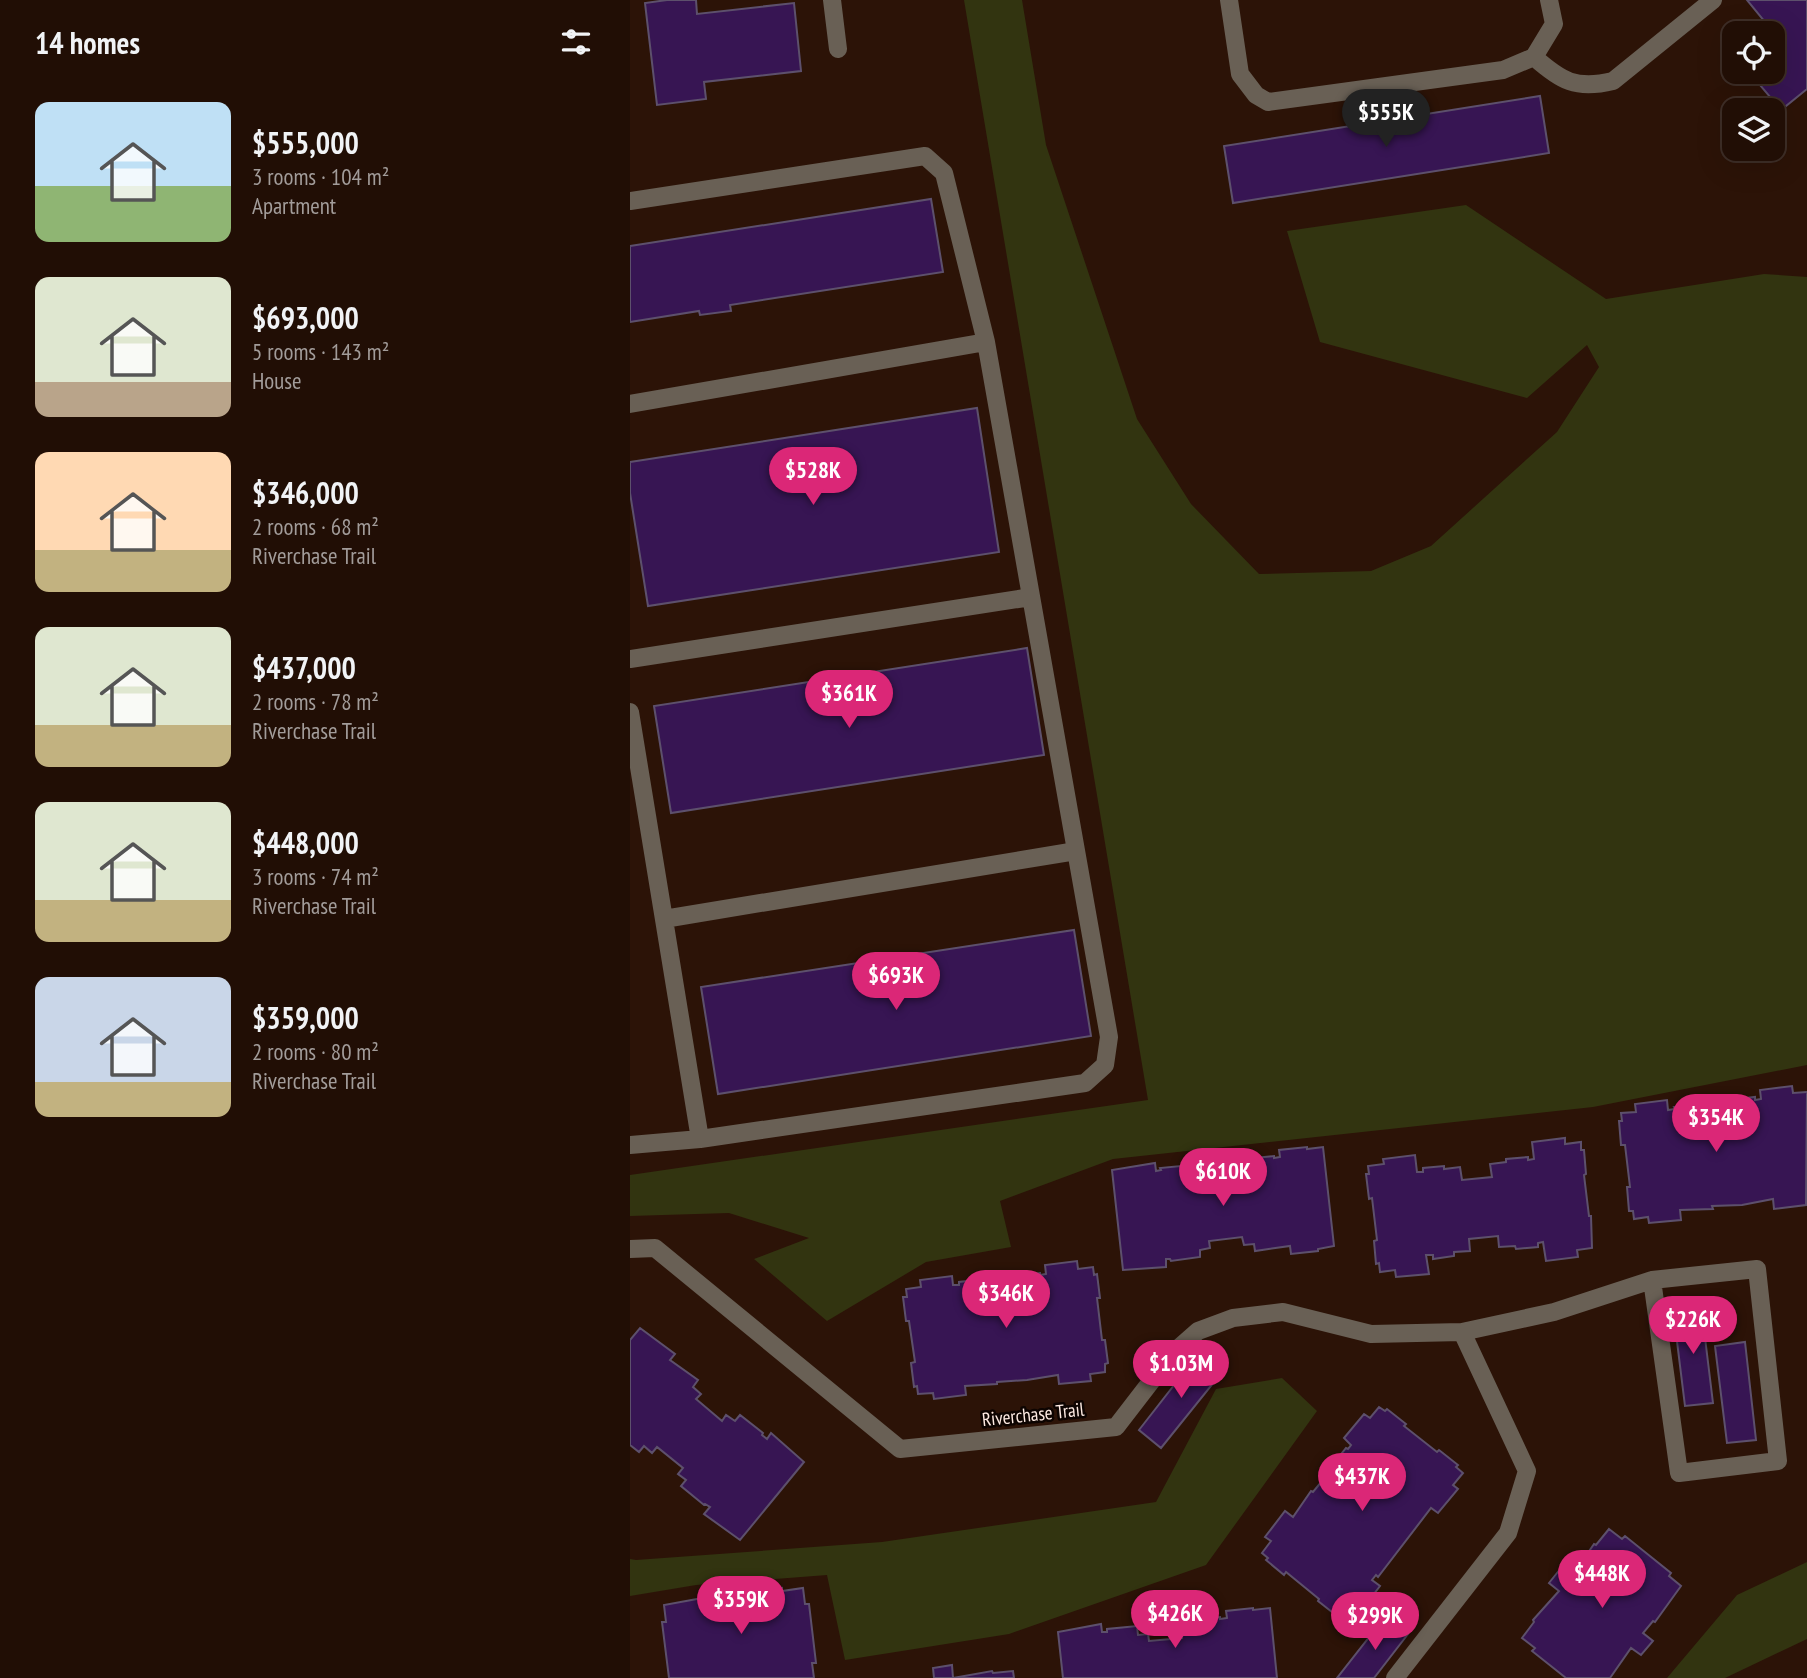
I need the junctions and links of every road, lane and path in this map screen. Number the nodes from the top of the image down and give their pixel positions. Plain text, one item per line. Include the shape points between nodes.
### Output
1 (832, 0) edge
2 (1229, 0) edge
3 (1549, 0) edge
4 (1713, 0) edge
5 (838, 49) dead end
6 (1534, 57) junction
7 (630, 201) edge
8 (986, 342) junction
9 (630, 404) edge
10 (1031, 597) junction
11 (630, 659) edge
12 (630, 712) edge
13 (1076, 851) junction
14 (664, 919) junction
15 (700, 1139) junction
16 (630, 1145) edge
17 (630, 1249) edge
18 (1653, 1280) junction
19 (1462, 1332) junction
20 (1395, 1678) edge

1 - 5 street
2 - 6 street via 1240,74 1256,95 1268,102 1503,69
3 - 6 street via 1554,24
4 - 6 street via 1613,81 1576,85 1554,75
7 - 8 street via 925,156 944,173
8 - 9 street
8 - 10 street
10 - 11 street
10 - 13 street
12 - 14 street
13 - 14 street
13 - 15 street via 1109,1037 1105,1065 1085,1083
14 - 15 street
15 - 16 street
17 - 19 street, Riverchase Trail via 655,1248 900,1448 1116,1427 1173,1353 1198,1331 1233,1318 1283,1312 1371,1334
18 - 18 street, Riverchase Trail via 1679,1473 1778,1461 1757,1269
18 - 19 street, Riverchase Trail via 1554,1312
19 - 20 street via 1527,1471 1508,1533

